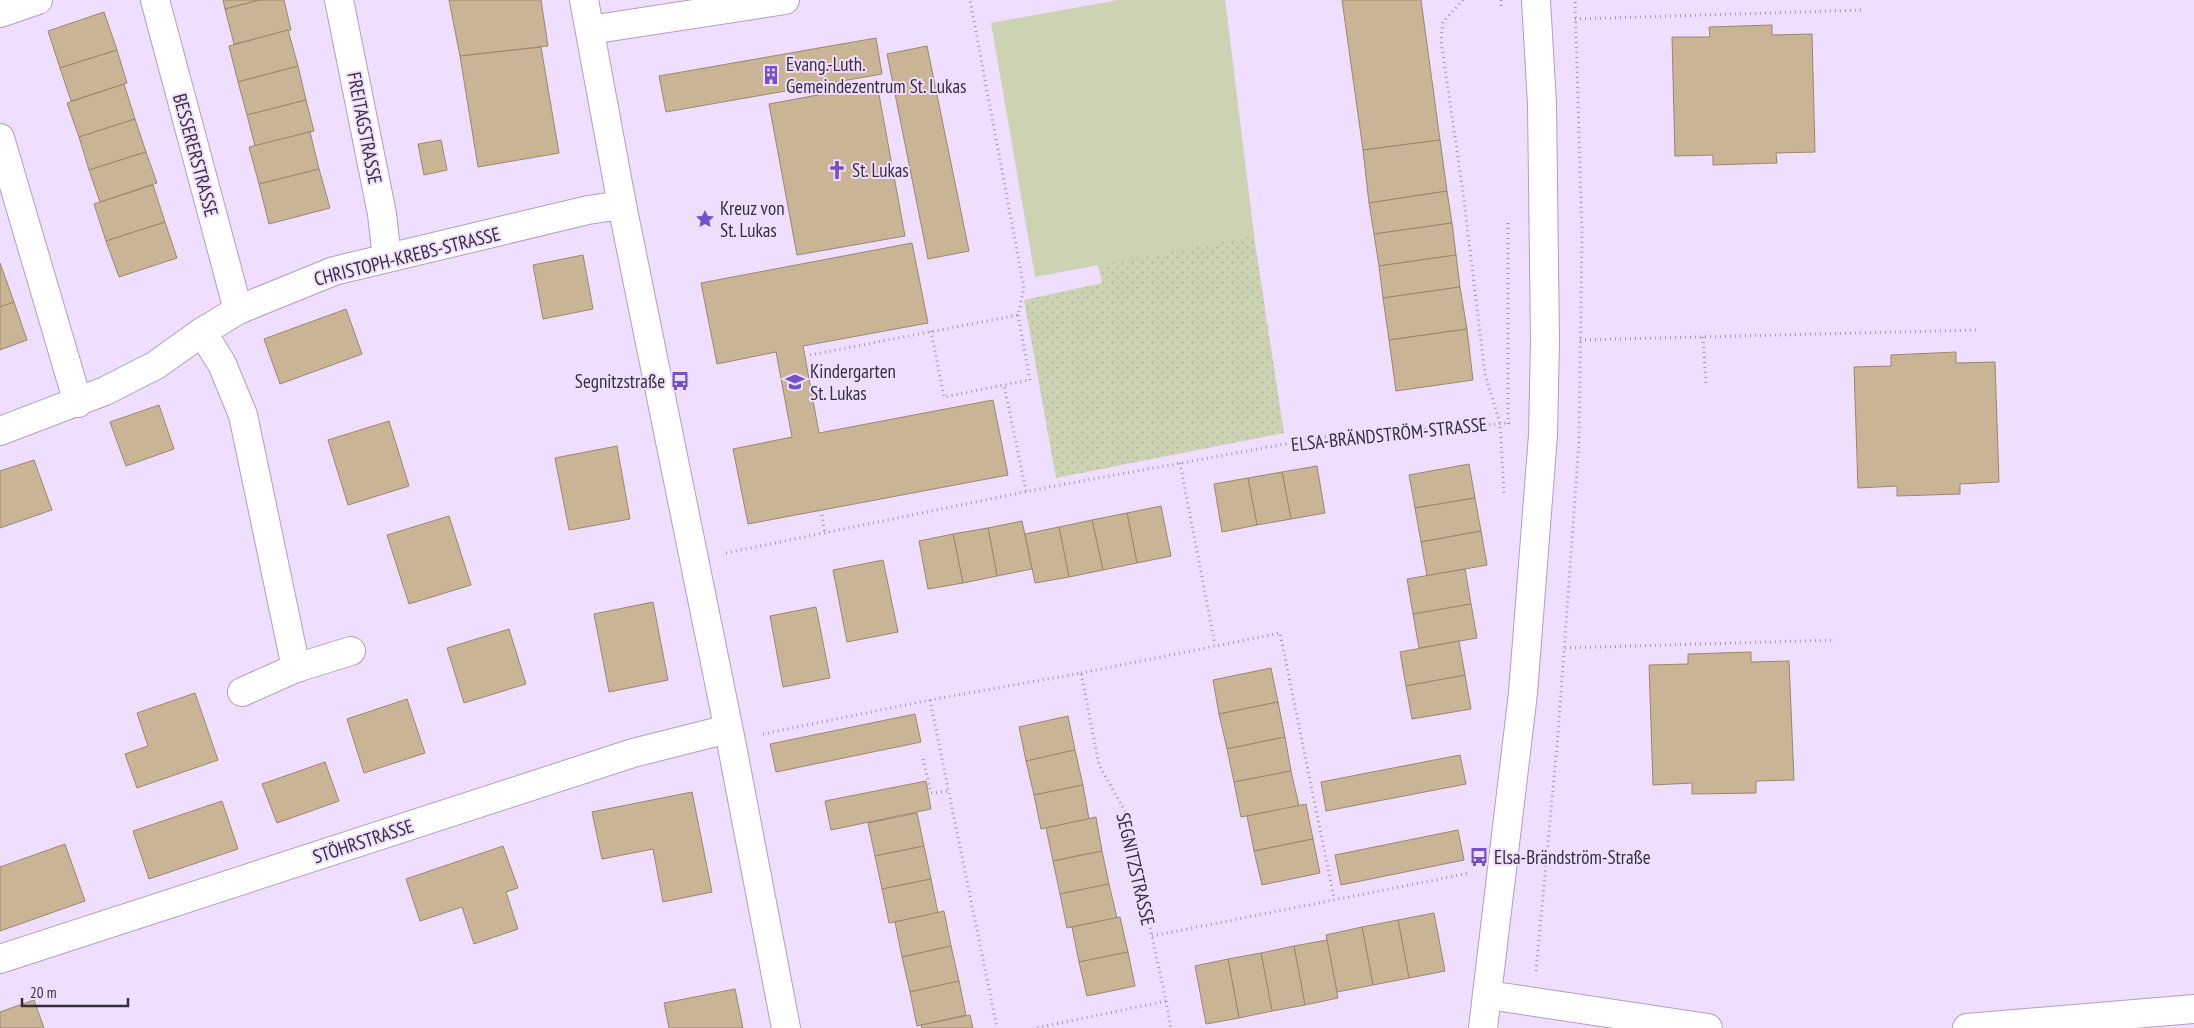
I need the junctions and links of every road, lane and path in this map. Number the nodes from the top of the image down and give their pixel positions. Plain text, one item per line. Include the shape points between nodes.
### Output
1 (38, 0) edge
2 (154, 0) edge
3 (339, 0) edge
4 (584, 0) edge
5 (785, 0) edge
6 (970, 0) edge
7 (1463, 0) edge
8 (1536, 0) edge
9 (1863, 10) dead end
10 (0, 13) edge
11 (1575, 19) dead end
12 (590, 30) junction
13 (0, 138) edge
14 (622, 205) junction
15 (387, 258) junction
16 (238, 310) junction
17 (1018, 315) junction
18 (1976, 330) dead end
19 (202, 332) junction
20 (931, 332) junction
21 (1703, 337) junction
22 (1545, 341) junction
23 (810, 355) dead end
24 (1706, 383) dead end
25 (1004, 385) junction
26 (78, 403) junction
27 (1500, 423) junction
28 (0, 431) edge
29 (1543, 435) junction
30 (1180, 463) junction
31 (1026, 491) junction
32 (1504, 500) dead end
33 (821, 510) dead end
34 (825, 533) junction
35 (694, 560) junction
36 (1835, 640) dead end
37 (1215, 645) junction
38 (1565, 648) dead end
39 (351, 650) dead end
40 (296, 668) junction
41 (1081, 673) junction
42 (242, 692) dead end
43 (930, 700) junction
44 (730, 735) junction
45 (923, 759) dead end
46 (948, 791) junction
47 (1473, 865) dead end
48 (1472, 873) junction
49 (1471, 882) dead end
50 (1334, 898) junction
51 (1152, 936) junction
52 (0, 960) edge
53 (1488, 995) junction
54 (1166, 1001) junction
55 (2194, 1009) edge
56 (786, 1028) edge
57 (997, 1028) edge
58 (1035, 1028) edge
59 (1171, 1028) edge
60 (1483, 1028) edge
61 (1708, 1028) edge
62 (1967, 1028) edge

1 - 10 street
2 - 16 street, BESSERERSTRASSE
3 - 15 street, FREITAGSTRASSE via 382,214
4 - 12 street
5 - 12 street
6 - 17 path via 1024,288
7 - 27 path via 1442,22 1441,41 1485,374
8 - 22 street via 1542,104
9 - 11 path
12 - 14 street
13 - 26 street
14 - 15 street, CHRISTOPH-KREBS-STRASSE via 588,210
14 - 35 street
15 - 16 street, CHRISTOPH-KREBS-STRASSE via 334,271
16 - 19 street, CHRISTOPH-KREBS-STRASSE
17 - 20 path
17 - 25 path via 1030,380
18 - 21 path
19 - 26 street, CHRISTOPH-KREBS-STRASSE via 156,365
19 - 40 street via 222,364 243,415
20 - 23 path
20 - 25 path via 944,397
21 - 22 path
21 - 24 path
22 - 29 street
25 - 31 path
26 - 28 street, CHRISTOPH-KREBS-STRASSE
27 - 29 path, ELSA-BRÄNDSTRÖM-STRASSE via 1508,422
27 - 30 path, ELSA-BRÄNDSTRÖM-STRASSE via 1328,436
27 - 32 path
29 - 53 street via 1523,693
30 - 31 path
30 - 37 path
31 - 34 path
33 - 34 path
34 - 35 path
35 - 44 street
36 - 38 path
37 - 41 path
37 - 50 path via 1280,633
39 - 40 street
40 - 42 street
41 - 43 path
41 - 51 path, SEGNITZSTRASSE via 1099,765 1125,811
43 - 44 path
43 - 46 path
44 - 52 street, STÖHRSTRASSE via 624,756
44 - 56 street
45 - 46 path via 931,793
46 - 57 path
47 - 48 path
48 - 49 path
48 - 50 path
50 - 51 path
51 - 54 path, SEGNITZSTRASSE
53 - 60 street
53 - 61 street
54 - 58 path
54 - 59 path
55 - 62 street

